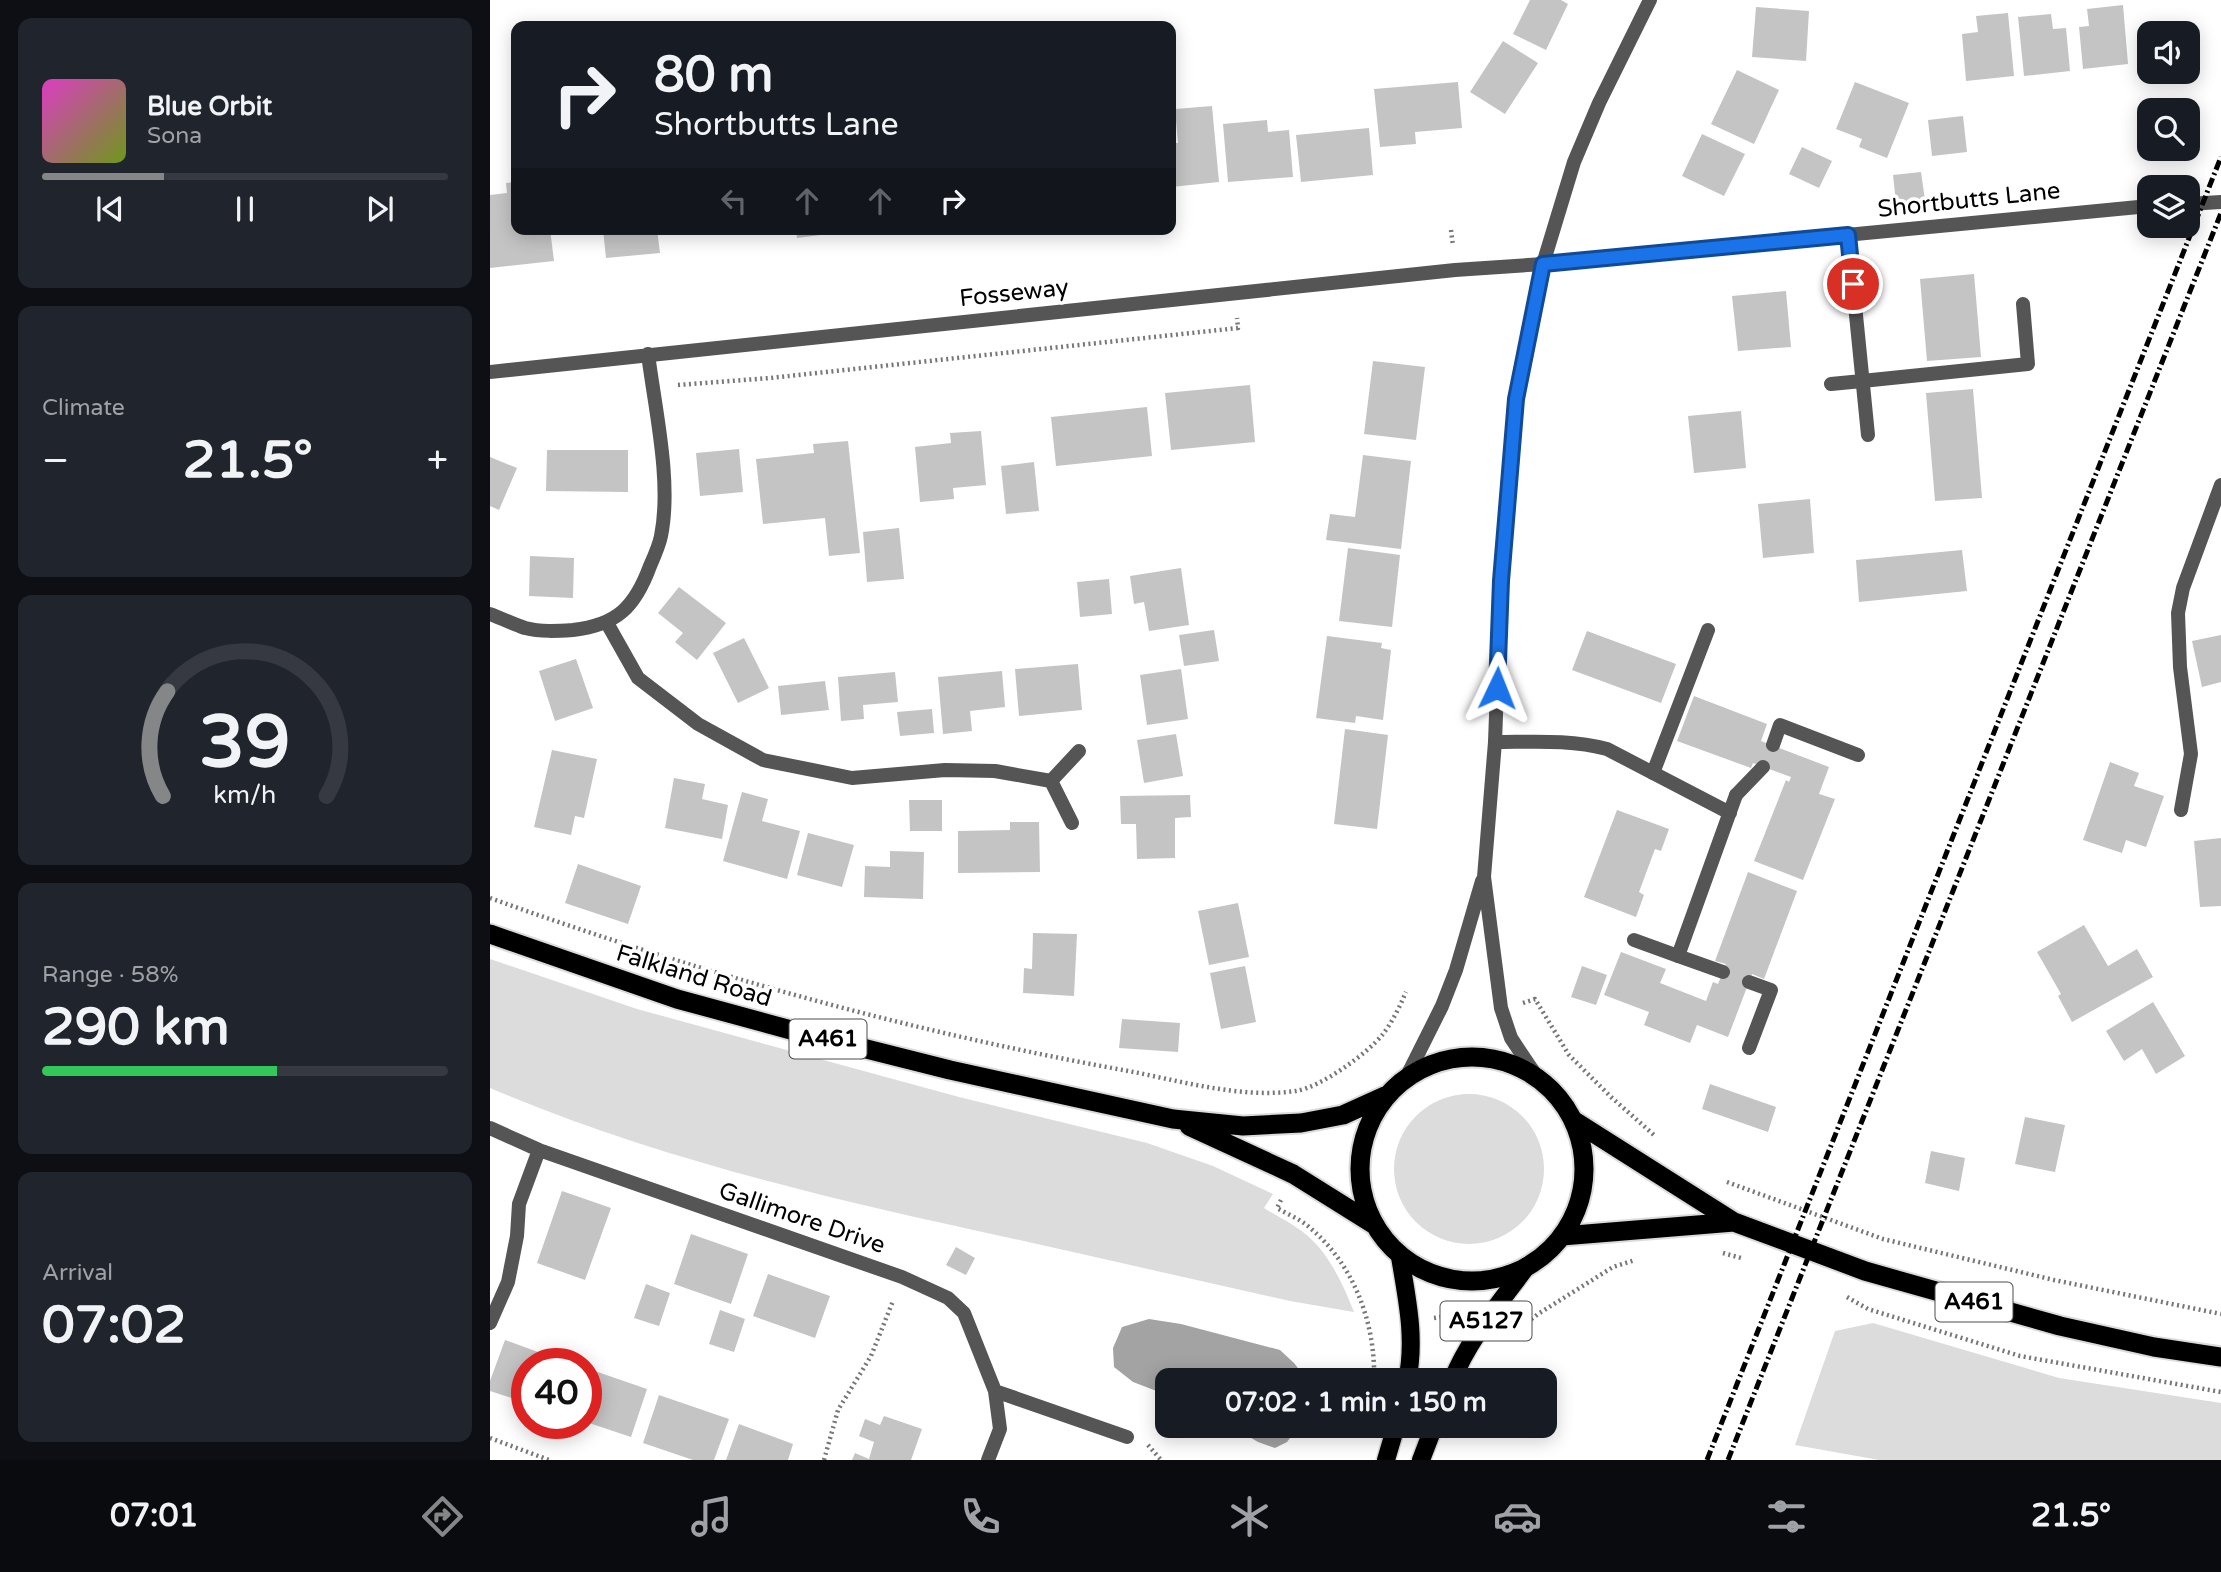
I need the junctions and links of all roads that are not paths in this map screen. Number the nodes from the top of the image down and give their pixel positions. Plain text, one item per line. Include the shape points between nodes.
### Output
1 (1650, 0) edge
2 (2221, 202) edge
3 (2200, 203) edge
4 (2137, 207) edge
5 (1848, 235) junction
6 (1543, 264) junction
7 (2023, 304) dead end
8 (648, 355) junction
9 (490, 372) edge
10 (1863, 381) junction
11 (1831, 384) dead end
12 (1868, 435) dead end
13 (2221, 485) edge
14 (490, 614) edge
15 (607, 623) junction
16 (1709, 630) dead end
17 (1495, 742) junction
18 (1773, 745) dead end
19 (1079, 751) dead end
20 (1858, 755) dead end
21 (1763, 767) dead end
22 (1653, 772) junction
23 (1051, 781) junction
24 (2181, 810) dead end
25 (1730, 813) junction
26 (1072, 823) dead end
27 (1484, 877) junction
28 (490, 934) edge
29 (1634, 940) dead end
30 (1678, 956) junction
31 (1723, 972) dead end
32 (1749, 982) dead end
33 (1749, 1048) dead end
34 (1407, 1076) junction
35 (1537, 1077) junction
36 (1385, 1096) junction
37 (1173, 1119) junction
38 (1573, 1120) junction
39 (490, 1129) edge
40 (539, 1150) junction
41 (1734, 1222) junction
42 (1373, 1224) junction
43 (1562, 1236) junction
44 (1400, 1256) junction
45 (1527, 1266) junction
46 (490, 1323) edge
47 (2221, 1357) edge
48 (1410, 1368) edge
49 (1457, 1368) edge
50 (995, 1391) junction
51 (1128, 1437) dead end
52 (1392, 1438) edge
53 (1429, 1438) edge
54 (988, 1460) edge
55 (1386, 1460) edge
56 (1421, 1460) edge

1 - 6 street via 1574,162
2 - 3 street
4 - 5 street, Shortbutts Lane
5 - 6 street, Shortbutts Lane
5 - 10 street
6 - 8 street, Fosseway
6 - 17 street via 1516,399 1501,581
7 - 10 street via 2028,364
8 - 9 street, Fosseway
8 - 15 street via 661,447 661,537 643,583 629,605
10 - 11 street
10 - 12 street
13 - 24 street via 2178,613 2191,754
14 - 15 street via 525,628 551,632
15 - 23 street via 638,678 698,724 763,760 852,778 944,770 995,771
16 - 22 street
17 - 22 street via 1589,744
17 - 27 street
18 - 20 street via 1780,725
19 - 23 street
21 - 25 street via 1736,795
22 - 25 street
23 - 26 street
25 - 30 street
27 - 34 street via 1442,1006
27 - 35 street via 1501,1008 1511,1038
28 - 37 highway, Falkland Road / A461 via 677,999 791,1030
29 - 30 street
30 - 31 street
32 - 33 street via 1771,990
34 - 35 highway via 1450,1058 1495,1058
34 - 36 highway
35 - 38 highway via 1558,1096
36 - 37 highway, Falkland Road / A461 via 1343,1115 1301,1123 1243,1126
36 - 42 highway via 1367,1125 1359,1158 1361,1192
37 - 42 highway, Falkland Road / A461 via 1293,1174
38 - 41 highway, A461
38 - 43 highway via 1585,1176 1578,1208
39 - 40 street, Gallimore Drive
40 - 46 street via 519,1204 508,1282
40 - 50 street, Gallimore Drive via 902,1277 948,1298 964,1313
41 - 43 highway, A461
41 - 47 highway, A461 via 1865,1271 2060,1326
42 - 44 highway
43 - 45 highway via 1543,1258
44 - 45 highway via 1445,1279 1494,1279
44 - 48 main road, A5127 via 1410,1322
45 - 49 main road, A5127
50 - 51 street
50 - 54 street, Gallimore Drive via 1000,1429
52 - 55 main road
53 - 56 main road

